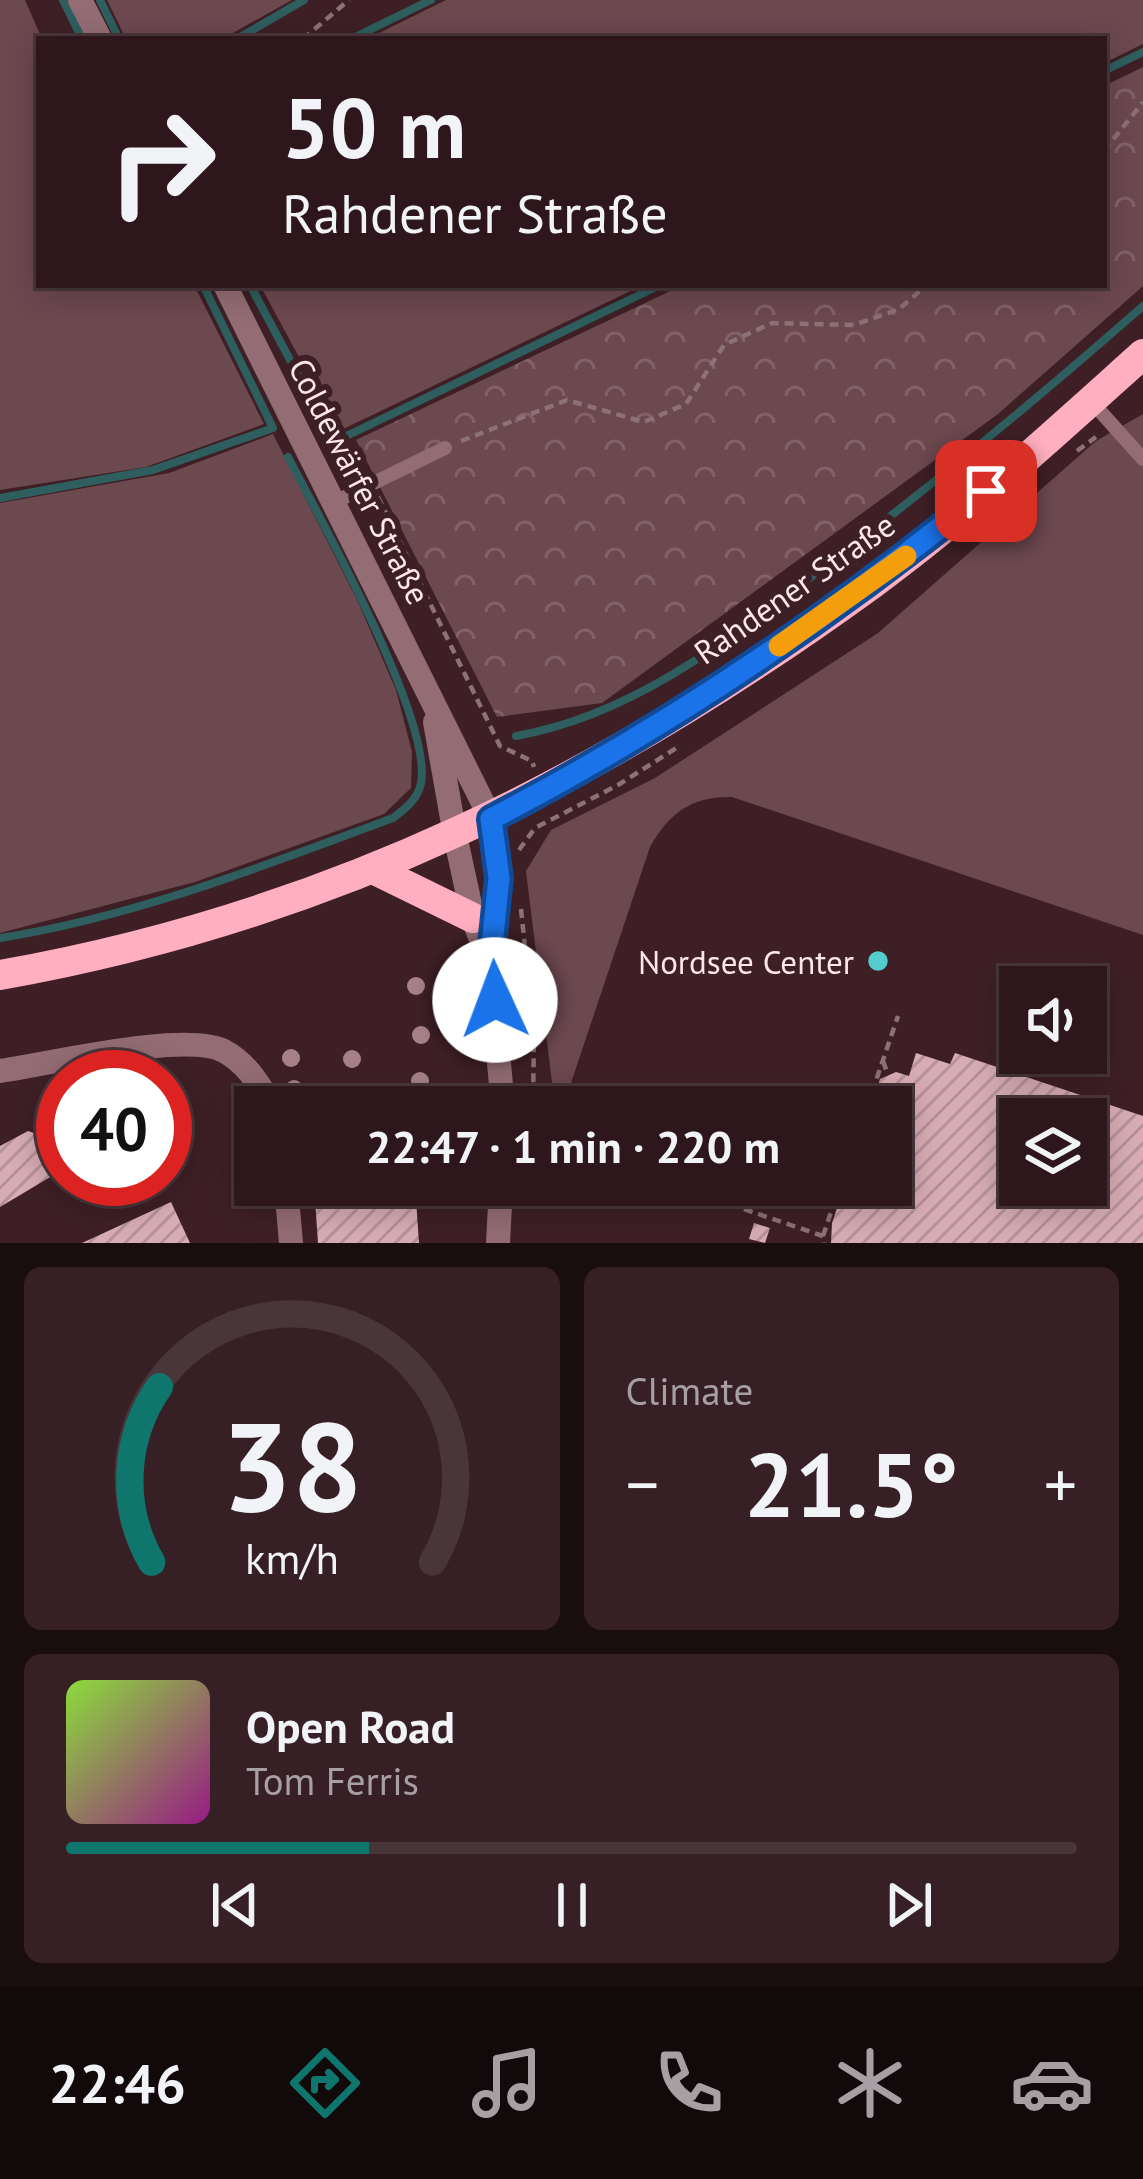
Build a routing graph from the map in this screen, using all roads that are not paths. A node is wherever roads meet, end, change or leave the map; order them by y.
1 (80, 0) edge
2 (98, 36) edge
3 (227, 288) edge
4 (1143, 354) edge
5 (1091, 401) junction
6 (445, 448) road end
7 (1143, 459) edge
8 (335, 502) junction
9 (434, 707) junction
10 (491, 819) junction
11 (454, 835) junction
12 (375, 869) junction
13 (473, 918) junction
14 (490, 964) junction
15 (0, 974) edge
16 (0, 1071) edge
17 (260, 1086) edge
18 (501, 1086) edge
19 (288, 1206) edge
20 (500, 1206) edge
21 (291, 1243) edge
22 (498, 1243) edge

1 - 2 street
3 - 8 street, Coldewärfer Straße
4 - 5 main road, Rahdener Straße
5 - 7 lane
5 - 10 main road, Rahdener Straße
6 - 8 lane
8 - 9 street, Coldewärfer Straße
9 - 10 street, Coldewärfer Straße
9 - 11 street, Coldewärfer Straße
10 - 11 main road, Rahdener Straße
10 - 14 street, Coldewärfer Straße
11 - 12 main road, Rahdener Straße
11 - 13 street, Coldewärfer Straße
12 - 13 main road
12 - 15 main road, Rahdener Straße
13 - 14 street, Coldewärfer Straße
14 - 18 street
16 - 17 street
19 - 21 street
20 - 22 street

